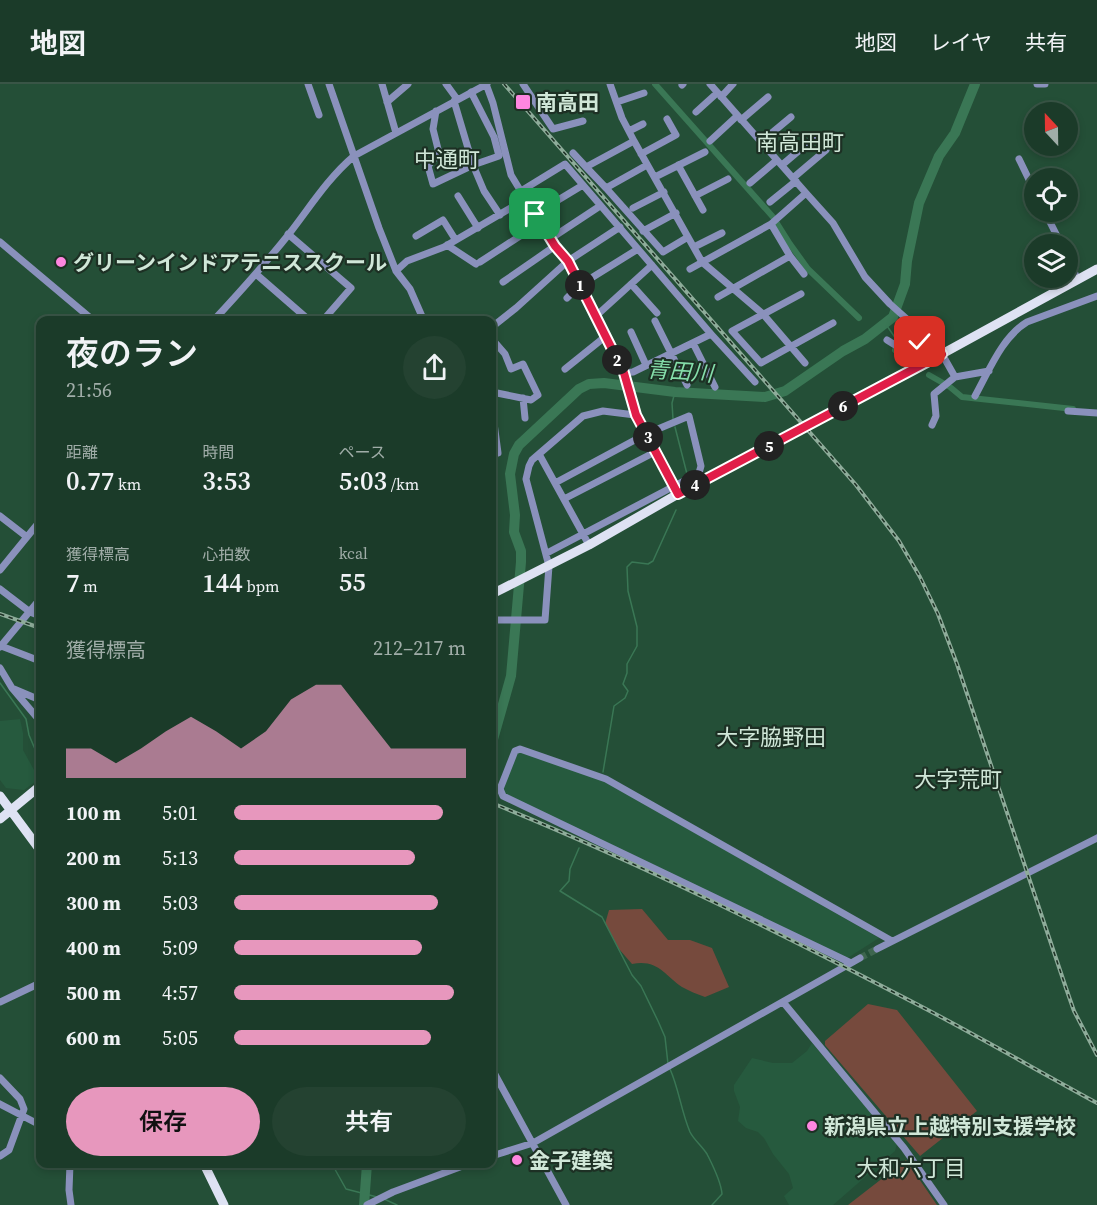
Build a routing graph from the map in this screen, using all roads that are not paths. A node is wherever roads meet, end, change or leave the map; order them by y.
1 (308, 84) edge
2 (329, 84) edge
3 (382, 84) edge
4 (408, 84) edge
5 (446, 84) edge
6 (486, 84) edge
7 (523, 84) edge
8 (610, 84) edge
9 (710, 84) edge
10 (733, 84) edge
11 (1037, 84) edge
12 (1045, 84) edge
13 (471, 92) junction
14 (644, 93) dead end
15 (719, 95) junction
16 (768, 97) dead end
17 (456, 100) junction
18 (387, 102) junction
19 (616, 102) junction
20 (436, 111) junction
21 (696, 112) dead end
22 (319, 115) dead end
23 (791, 117) dead end
24 (739, 118) junction
25 (668, 119) dead end
26 (583, 121) dead end
27 (643, 124) dead end
28 (629, 131) junction
29 (396, 133) junction
30 (814, 137) dead end
31 (634, 141) junction
32 (710, 141) dead end
33 (761, 142) junction
34 (826, 150) dead end
35 (705, 152) dead end
36 (573, 153) dead end
37 (641, 154) junction
38 (354, 156) junction
39 (1019, 159) dead end
40 (779, 162) junction
41 (473, 165) junction
42 (647, 165) junction
43 (678, 165) junction
44 (586, 167) junction
45 (1024, 169) edge
46 (655, 177) junction
47 (728, 179) dead end
48 (795, 179) junction
49 (750, 183) dead end
50 (583, 185) junction
51 (606, 188) junction
52 (521, 191) junction
53 (664, 192) junction
54 (806, 193) junction
55 (458, 196) dead end
56 (695, 196) junction
57 (526, 199) junction
58 (770, 202) dead end
59 (600, 206) junction
60 (633, 208) dead end
61 (703, 210) dead end
62 (676, 213) junction
63 (535, 214) junction
64 (500, 215) junction
65 (540, 223) junction
66 (771, 224) junction
67 (620, 227) junction
68 (478, 228) junction
69 (643, 231) junction
70 (722, 233) dead end
71 (288, 234) junction
72 (416, 236) dead end
73 (688, 237) junction
74 (454, 239) junction
75 (550, 239) junction
76 (0, 242) edge
77 (447, 245) junction
78 (555, 246) junction
79 (694, 247) junction
80 (638, 249) junction
81 (790, 256) junction
82 (568, 261) junction
83 (702, 262) junction
84 (652, 265) junction
85 (690, 269) dead end
86 (1097, 269) edge
87 (396, 271) junction
88 (256, 274) junction
89 (804, 274) dead end
90 (1078, 279) edge
91 (503, 282) dead end
92 (632, 284) junction
93 (580, 285) junction
94 (1062, 288) edge
95 (733, 289) junction
96 (801, 294) dead end
97 (1097, 296) edge
98 (718, 297) dead end
99 (567, 298) dead end
100 (1021, 311) junction
101 (763, 314) junction
102 (88, 316) edge
103 (218, 316) edge
104 (304, 316) edge
105 (327, 316) edge
106 (422, 316) edge
107 (596, 316) junction
108 (1027, 322) junction
109 (833, 323) dead end
110 (496, 324) edge
111 (631, 332) dead end
112 (711, 334) junction
113 (606, 336) junction
114 (926, 336) junction
115 (887, 340) dead end
116 (693, 343) junction
117 (496, 344) edge
118 (791, 346) junction
119 (670, 354) junction
120 (942, 354) junction
121 (805, 363) dead end
122 (646, 365) junction
123 (565, 369) dead end
124 (989, 371) junction
125 (624, 376) junction
126 (955, 377) junction
127 (755, 382) dead end
128 (687, 385) dead end
129 (715, 387) dead end
130 (496, 393) edge
131 (975, 396) dead end
132 (523, 398) junction
133 (1068, 411) dead end
134 (1097, 413) edge
135 (636, 415) junction
136 (525, 418) dead end
137 (932, 425) dead end
138 (646, 434) junction
139 (655, 452) junction
140 (539, 454) junction
141 (555, 483) junction
142 (676, 490) junction
143 (564, 499) junction
144 (0, 516) edge
145 (36, 528) edge
146 (582, 534) junction
147 (27, 537) junction
148 (589, 545) junction
149 (547, 553) junction
150 (549, 566) junction
151 (0, 570) edge
152 (0, 589) edge
153 (496, 592) edge
154 (36, 605) edge
155 (30, 612) junction
156 (36, 614) edge
157 (496, 620) edge
158 (1, 647) edge
159 (36, 660) edge
160 (0, 668) edge
161 (2, 677) edge
162 (12, 688) junction
163 (36, 698) edge
164 (36, 716) edge
165 (36, 789) edge
166 (0, 796) edge
167 (12, 809) junction
168 (0, 819) edge
169 (1097, 838) edge
170 (36, 844) edge
171 (892, 941) junction
172 (878, 949) tunnel mouth
173 (861, 958) tunnel mouth
174 (851, 963) junction
175 (36, 985) edge
176 (0, 1002) edge
177 (783, 1002) junction
178 (496, 1076) edge
179 (0, 1078) edge
180 (0, 1104) edge
181 (21, 1116) junction
182 (36, 1123) edge
183 (533, 1143) junction
184 (496, 1155) edge
185 (0, 1156) edge
186 (70, 1168) edge
187 (199, 1168) edge
188 (206, 1168) edge
189 (457, 1168) edge
190 (71, 1205) edge
191 (217, 1205) edge
192 (224, 1205) edge
193 (367, 1205) edge
194 (567, 1205) edge
195 (944, 1205) edge

1 - 22 street
2 - 38 street
3 - 18 street
4 - 18 street
5 - 17 street
6 - 13 street
6 - 52 street
7 - 26 street
8 - 19 street
9 - 15 street
10 - 15 street
11 - 12 street
13 - 17 street
13 - 41 street
14 - 19 street
15 - 21 street
15 - 24 street
16 - 24 street
17 - 20 street
17 - 41 street
18 - 29 street
19 - 28 street
20 - 29 street
20 - 41 street
23 - 33 street
24 - 32 street
24 - 33 street
25 - 37 street
27 - 28 street
28 - 31 street
29 - 38 street
30 - 40 street
31 - 37 street
31 - 44 street
33 - 40 street
34 - 48 street
35 - 43 street
36 - 44 street
37 - 42 street
38 - 71 street
38 - 87 street
39 - 45 street
40 - 48 street
40 - 49 street
41 - 64 street
42 - 46 street
42 - 51 street
43 - 46 street
43 - 56 street
44 - 51 street
46 - 53 street
47 - 56 street
48 - 54 street
48 - 58 street
50 - 52 street
50 - 59 street
50 - 63 street
51 - 69 street
52 - 57 street
53 - 60 street
53 - 62 street
54 - 66 street
54 - 114 street
55 - 68 street
56 - 61 street
57 - 63 street
57 - 64 street
59 - 67 street
59 - 75 street
62 - 69 street
62 - 73 street
63 - 65 street
64 - 68 street
65 - 75 street
65 - 77 street
66 - 81 street
66 - 83 street
67 - 80 street
67 - 82 street
68 - 74 street
69 - 73 street
70 - 79 street
71 - 88 street
71 - 105 street
72 - 74 street
73 - 79 street
74 - 77 street
75 - 78 street
76 - 102 street
77 - 87 street
78 - 82 street
78 - 91 street
79 - 83 street
80 - 84 street
80 - 93 street
81 - 89 street
81 - 95 street
82 - 93 street
82 - 110 street
83 - 85 street
83 - 95 street
84 - 92 street
84 - 112 street
86 - 90 main road
87 - 106 street
88 - 103 street
88 - 104 street
92 - 107 street
92 - 119 street
93 - 99 street
93 - 107 street
94 - 100 main road
95 - 98 street
95 - 101 street
96 - 101 street
97 - 108 street
100 - 108 street
100 - 120 main road
101 - 118 street
101 - 118 street
107 - 113 street
108 - 124 street
109 - 118 street
111 - 122 street
112 - 116 street
112 - 127 street
113 - 123 street
113 - 125 street
114 - 115 street
114 - 120 street
116 - 119 street
116 - 129 street
117 - 132 street
118 - 121 street
119 - 122 street
119 - 128 street
120 - 126 street
120 - 142 main road
122 - 125 street
124 - 126 street
124 - 131 street
125 - 135 street
126 - 137 street
130 - 132 street
132 - 136 street
133 - 134 street
135 - 138 street
135 - 140 street
138 - 139 street
138 - 141 street
138 - 142 street
139 - 142 street
139 - 143 street
140 - 141 street
140 - 149 street
141 - 143 street
142 - 146 street
142 - 148 main road
143 - 146 street
144 - 147 street
145 - 147 street
146 - 148 street
146 - 149 street
147 - 151 street
148 - 150 main road
149 - 150 street
150 - 153 main road
150 - 157 street
152 - 155 street
154 - 155 street
155 - 156 street
155 - 158 street
158 - 159 street
160 - 161 street
161 - 162 street
162 - 163 street
162 - 164 street
165 - 167 main road
166 - 167 main road
167 - 168 main road
167 - 170 main road
169 - 171 street
171 - 172 street
171 - 174 street
173 - 174 street
174 - 177 street
175 - 176 street
177 - 183 street
177 - 195 street
178 - 183 street
179 - 181 street
180 - 181 street
181 - 182 street
181 - 185 street
183 - 184 street
183 - 194 street
186 - 190 street
187 - 191 main road
188 - 192 main road
189 - 193 street

